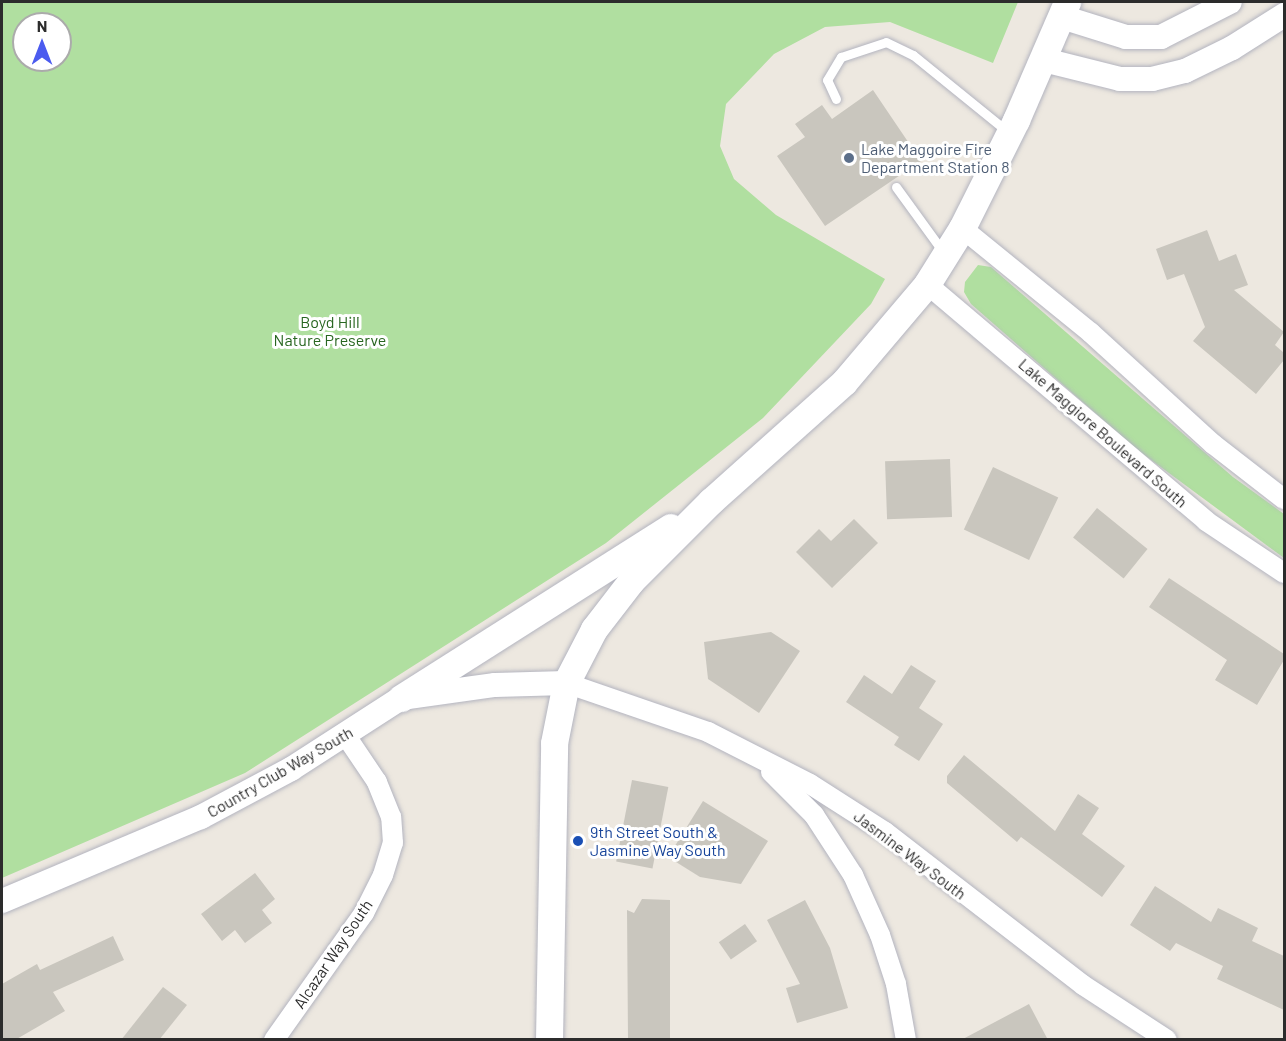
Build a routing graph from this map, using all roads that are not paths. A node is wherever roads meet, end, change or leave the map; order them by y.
1 (1230, 2) edge
2 (1065, 9) edge
3 (1284, 15) edge
4 (1044, 60) junction
5 (836, 99) dead end
6 (1009, 133) junction
7 (896, 187) dead end
8 (962, 228) junction
9 (945, 255) junction
10 (927, 284) junction
11 (1284, 499) edge
12 (711, 501) junction
13 (1284, 573) edge
14 (566, 683) junction
15 (401, 698) junction
16 (346, 736) junction
17 (761, 762) junction
18 (2, 901) edge
19 (274, 1040) edge
20 (549, 1040) edge
21 (906, 1040) edge
22 (1167, 1040) edge

1 - 2 street
2 - 4 main road
3 - 4 street
4 - 6 main road
5 - 6 lane
6 - 8 main road
7 - 9 lane
8 - 9 main road
8 - 11 street
9 - 10 main road
10 - 12 main road
10 - 13 street, Lake Maggiore Boulevard South
12 - 14 main road
12 - 15 main road
14 - 15 street, Country Club Way South
14 - 17 street, Jasmine Way South
14 - 20 main road
15 - 16 street, Country Club Way South
16 - 18 street, Country Club Way South
16 - 19 street, Alcazar Way South
17 - 21 street
17 - 22 street, Jasmine Way South

